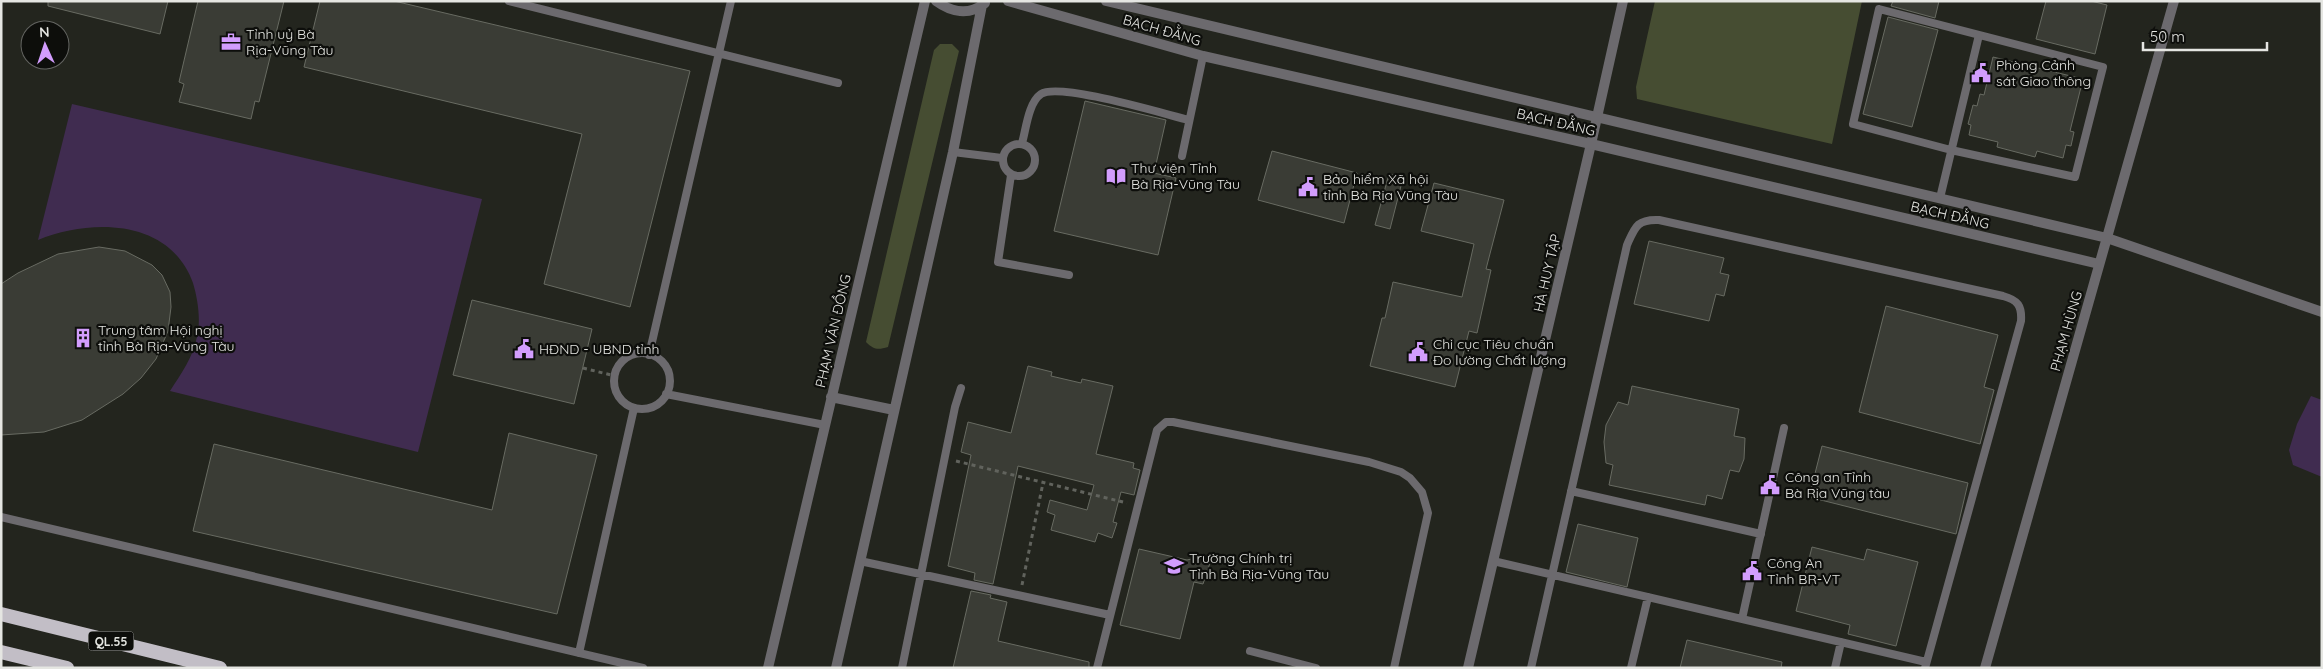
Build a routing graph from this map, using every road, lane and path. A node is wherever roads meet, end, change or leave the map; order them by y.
1 (509, 1) edge
2 (731, 1) edge
3 (925, 1) edge
4 (936, 1) edge
5 (1008, 1) edge
6 (1106, 1) edge
7 (1623, 1) edge
8 (2174, 1) edge
9 (984, 3) edge
10 (1979, 35) junction
11 (719, 53) junction
12 (1203, 56) junction
13 (838, 83) dead end
14 (1597, 117) junction
15 (1190, 120) junction
16 (1022, 144) junction
17 (1592, 144) junction
18 (1951, 150) junction
19 (953, 152) junction
20 (1182, 156) dead end
21 (1002, 158) junction
22 (1011, 175) junction
23 (1940, 198) junction
24 (2107, 238) junction
25 (2099, 264) junction
26 (1069, 275) dead end
27 (2322, 312) edge
28 (649, 354) junction
29 (583, 368) dead end
30 (615, 376) junction
31 (961, 388) dead end
32 (666, 394) junction
33 (831, 397) junction
34 (634, 408) junction
35 (894, 410) junction
36 (825, 424) junction
37 (1784, 428) dead end
38 (945, 459) junction
39 (1043, 483) junction
40 (1571, 492) junction
41 (1137, 505) junction
42 (1, 517) edge
43 (1761, 534) junction
44 (860, 561) junction
45 (1493, 561) junction
46 (921, 574) junction
47 (1552, 575) junction
48 (1020, 596) junction
49 (1648, 597) junction
50 (1, 614) edge
51 (1110, 615) junction
52 (1742, 619) junction
53 (1842, 642) junction
54 (1250, 651) dead end
55 (1, 652) edge
56 (579, 653) junction
57 (1926, 665) edge
58 (66, 668) edge
59 (220, 668) edge
60 (643, 668) edge
61 (768, 668) edge
62 (836, 668) edge
63 (902, 668) edge
64 (1098, 668) edge
65 (1316, 668) edge
66 (1394, 668) edge
67 (1468, 668) edge
68 (1531, 668) edge
69 (1631, 668) edge
70 (1835, 668) edge
71 (1985, 668) edge

1 - 11 lane
2 - 11 lane
3 - 33 street, PHẠM VĂN ĐỒNG
4 - 9 street
5 - 12 street, BẠCH ĐẰNG
6 - 14 street, BẠCH ĐẰNG
7 - 14 street, HÀ HUY TẬP
8 - 24 street, PHẠM HÙNG
9 - 19 street
10 - 18 lane
10 - 18 lane
10 - 18 lane
11 - 13 lane
11 - 28 lane
12 - 15 lane
12 - 17 street, BẠCH ĐẰNG
14 - 17 street, HÀ HUY TẬP
14 - 23 street, BẠCH ĐẰNG
15 - 16 lane
15 - 20 lane
16 - 21 lane
16 - 22 lane
17 - 25 street, BẠCH ĐẰNG
17 - 45 street, HÀ HUY TẬP
18 - 23 lane
19 - 21 lane
19 - 35 street
21 - 22 lane
22 - 26 lane
23 - 24 street, BẠCH ĐẰNG
24 - 25 street, PHẠM HÙNG
24 - 27 street, BẠCH ĐẰNG
25 - 71 street, PHẠM HÙNG
28 - 30 lane
28 - 32 lane
29 - 30 path
30 - 34 lane
31 - 38 lane
32 - 34 lane
32 - 36 lane
33 - 35 street
33 - 36 street, PHẠM VĂN ĐỒNG
34 - 56 lane
35 - 44 street
36 - 61 street, PHẠM VĂN ĐỒNG
37 - 43 lane
38 - 39 path
38 - 46 lane
39 - 41 path
39 - 48 path
40 - 43 lane
40 - 47 lane
40 - 57 lane
41 - 51 lane
41 - 66 lane
42 - 56 lane
43 - 52 lane
44 - 46 lane
44 - 62 street
45 - 47 lane
45 - 67 street, HÀ HUY TẬP
46 - 48 lane
46 - 63 lane
47 - 49 lane
47 - 68 lane
48 - 51 lane
49 - 52 lane
49 - 69 lane
50 - 59 highway, QL.55
51 - 64 lane
52 - 53 lane
53 - 57 lane
53 - 70 lane
54 - 65 lane
55 - 58 highway
56 - 60 lane

